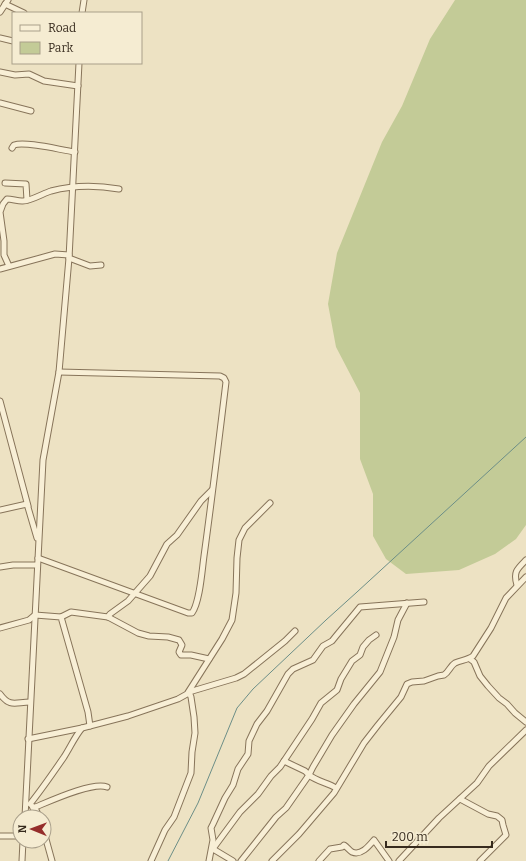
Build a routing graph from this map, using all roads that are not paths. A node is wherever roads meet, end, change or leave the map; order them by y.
1 (84, 0) edge
2 (7, 2) edge
3 (0, 12) edge
4 (22, 12) edge
5 (82, 12) edge
6 (0, 38) edge
7 (12, 41) edge
8 (79, 64) edge
9 (0, 72) edge
10 (78, 86) junction
11 (0, 103) edge
12 (31, 111) dead end
13 (12, 148) dead end
14 (75, 152) junction
15 (5, 183) dead end
16 (73, 186) junction
17 (119, 189) dead end
18 (27, 200) junction
19 (69, 256) junction
20 (101, 265) dead end
21 (9, 266) junction
22 (0, 269) edge
23 (59, 372) junction
24 (0, 401) edge
25 (212, 490) junction
26 (270, 503) dead end
27 (28, 506) junction
28 (0, 510) edge
29 (38, 542) junction
30 (38, 558) junction
31 (526, 560) edge
32 (37, 565) junction
33 (0, 567) edge
34 (526, 577) edge
35 (517, 585) junction
36 (136, 594) junction
37 (424, 602) dead end
38 (407, 603) junction
39 (34, 616) junction
40 (61, 616) junction
41 (108, 617) junction
42 (0, 628) edge
43 (295, 630) dead end
44 (376, 634) dead end
45 (470, 658) junction
46 (209, 659) junction
47 (189, 692) junction
48 (0, 694) edge
49 (30, 702) junction
50 (526, 722) edge
51 (90, 726) junction
52 (82, 728) junction
53 (526, 730) edge
54 (28, 739) junction
55 (284, 761) junction
56 (309, 775) junction
57 (107, 787) dead end
58 (336, 788) junction
59 (460, 799) junction
60 (30, 805) junction
61 (28, 809) edge
62 (33, 809) edge
63 (0, 836) edge
64 (12, 836) edge
65 (23, 849) edge
66 (49, 849) edge
67 (212, 850) junction
68 (22, 861) edge
69 (52, 861) edge
70 (151, 861) edge
71 (209, 861) edge
72 (233, 861) edge
73 (241, 861) edge
74 (272, 861) edge
75 (319, 861) edge
76 (389, 861) edge
77 (399, 861) edge
78 (480, 861) edge

1 - 5 street
2 - 3 street
2 - 4 street
6 - 7 street
8 - 10 street
9 - 10 street
10 - 14 street
11 - 12 street
13 - 14 street
14 - 16 street
15 - 18 street
16 - 17 street
16 - 18 street
16 - 19 street
18 - 21 street
19 - 20 street
19 - 21 street
19 - 23 street
21 - 22 street
23 - 25 street
23 - 29 street
24 - 27 street
25 - 36 street
25 - 36 street
26 - 46 street
27 - 28 street
27 - 29 street
29 - 30 street
30 - 32 street
30 - 36 street
31 - 35 street
32 - 33 street
32 - 39 street
34 - 35 street
35 - 45 street
36 - 41 street
37 - 38 street
38 - 56 street
38 - 67 street
39 - 40 street
39 - 42 street
39 - 49 street
40 - 41 street
40 - 51 street
41 - 46 street
43 - 47 street
44 - 55 street
45 - 50 street
45 - 58 street
46 - 47 street
47 - 51 street
47 - 70 street
48 - 49 street
49 - 54 street
51 - 52 street
52 - 54 street
52 - 60 street
53 - 59 street
54 - 60 street
55 - 56 street
55 - 67 street
56 - 58 street
56 - 73 street
57 - 60 street
58 - 74 street
59 - 77 street
59 - 78 street
60 - 61 street
60 - 62 street
63 - 64 street
65 - 68 street
66 - 69 street
67 - 71 street
67 - 72 street
75 - 76 street

